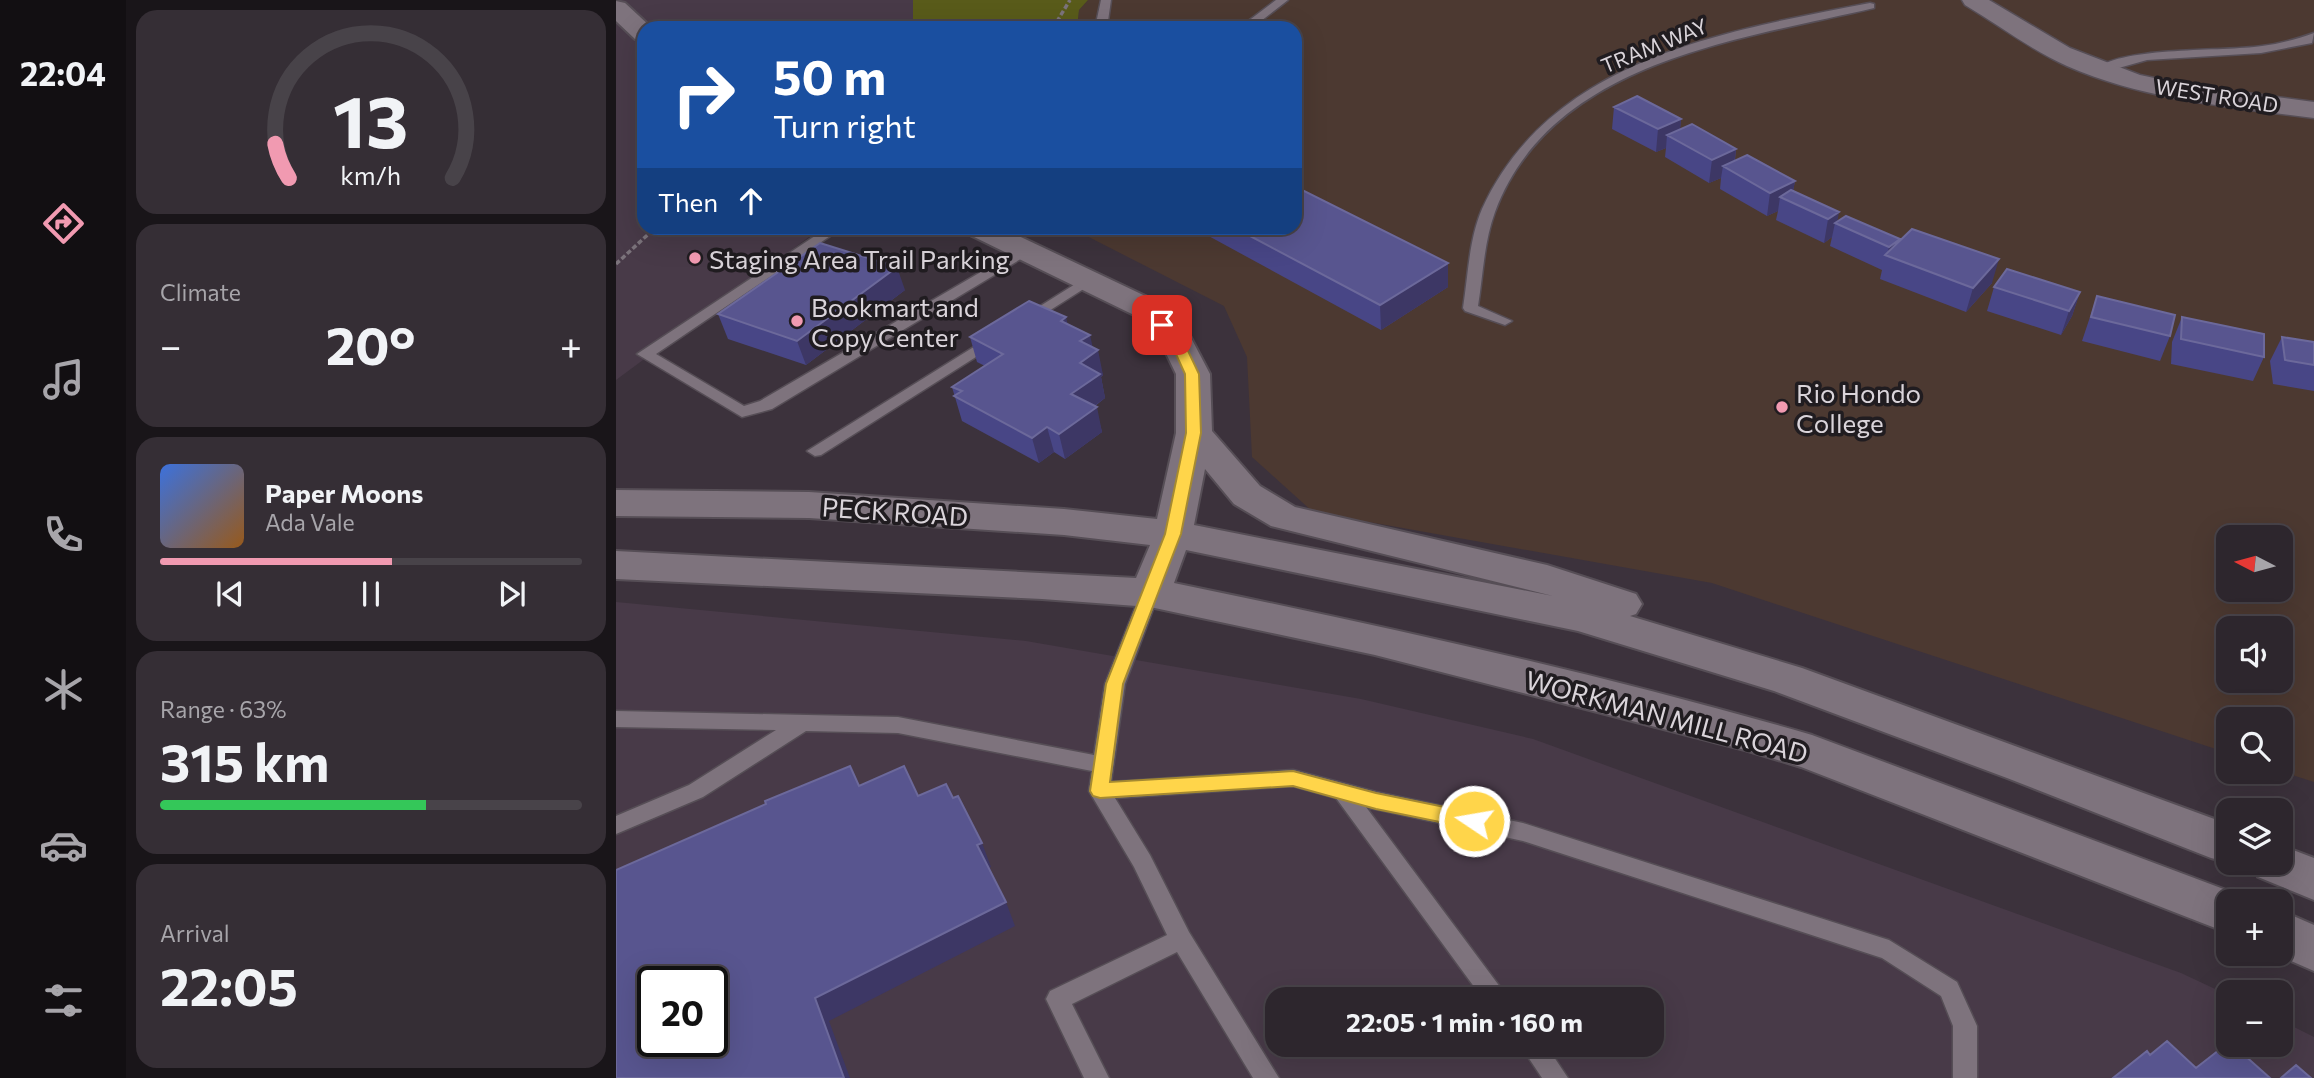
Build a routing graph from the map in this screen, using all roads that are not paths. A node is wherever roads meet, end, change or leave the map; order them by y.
1 (1106, 0) edge
2 (1283, 0) edge
3 (1973, 0) edge
4 (1870, 6) dead end
5 (616, 8) edge
6 (1102, 21) edge
7 (1254, 21) edge
8 (637, 28) edge
9 (2314, 36) edge
10 (2101, 69) junction
11 (2314, 110) edge
12 (824, 235) edge
13 (994, 235) edge
14 (1027, 251) junction
15 (1088, 280) junction
16 (1505, 321) dead end
17 (1194, 433) junction
18 (815, 452) dead end
19 (616, 503) edge
20 (1173, 534) junction
21 (616, 565) edge
22 (1150, 593) junction
23 (1662, 643) junction
24 (616, 719) edge
25 (801, 724) junction
26 (1103, 765) junction
27 (1100, 791) junction
28 (1342, 791) junction
29 (616, 825) edge
30 (2216, 839) edge
31 (2293, 870) edge
32 (2314, 879) edge
33 (2216, 907) edge
34 (2293, 938) edge
35 (1181, 939) junction
36 (2314, 948) edge
37 (1488, 987) edge
38 (1541, 1057) edge
39 (1097, 1078) edge
40 (1267, 1078) edge
41 (1556, 1078) edge
42 (1965, 1078) edge

1 - 6 lane
2 - 7 lane
3 - 10 street, WEST ROAD
4 - 16 lane, TRAM WAY
5 - 8 main road
9 - 10 lane
10 - 11 street, WEST ROAD
12 - 14 lane
13 - 14 main road
14 - 15 main road
15 - 17 main road
15 - 18 lane
17 - 20 main road
17 - 23 main road
19 - 20 main road, PECK ROAD
20 - 22 main road
20 - 23 main road
21 - 22 main road
22 - 26 lane
22 - 33 main road, WORKMAN MILL ROAD
23 - 30 main road
24 - 25 lane
25 - 26 lane
25 - 29 lane
26 - 27 lane
27 - 28 lane
27 - 35 lane
28 - 37 lane
28 - 42 lane
31 - 32 main road
34 - 36 main road
35 - 39 lane
35 - 40 lane
38 - 41 lane

